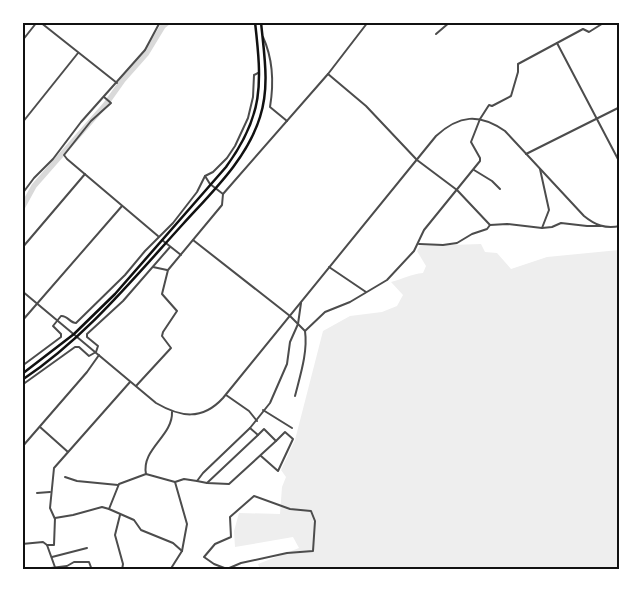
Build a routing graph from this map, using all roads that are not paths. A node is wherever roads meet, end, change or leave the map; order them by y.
1 (38, 22) edge
2 (160, 22) edge
3 (255, 22) edge
4 (261, 22) edge
5 (368, 22) edge
6 (450, 22) edge
7 (605, 22) edge
8 (436, 34) dead end
9 (262, 36) junction
10 (22, 41) edge
11 (557, 43) junction
12 (78, 53) junction
13 (260, 73) junction
14 (328, 74) junction
15 (117, 83) junction
16 (104, 98) junction
17 (620, 107) edge
18 (480, 119) junction
19 (597, 119) junction
20 (287, 121) junction
21 (22, 123) edge
22 (526, 154) junction
23 (417, 160) junction
24 (620, 163) edge
25 (540, 169) junction
26 (474, 170) junction
27 (85, 174) junction
28 (205, 176) junction
29 (210, 184) junction
30 (215, 187) junction
31 (500, 189) dead end
32 (456, 190) junction
33 (22, 194) edge
34 (223, 194) junction
35 (122, 206) junction
36 (490, 225) junction
37 (601, 226) junction
38 (620, 226) edge
39 (542, 228) junction
40 (159, 237) junction
41 (162, 240) junction
42 (194, 240) junction
43 (166, 243) junction
44 (419, 244) junction
45 (170, 247) junction
46 (22, 248) edge
47 (181, 256) junction
48 (153, 267) junction
49 (329, 267) junction
50 (168, 270) junction
51 (22, 291) edge
52 (366, 292) junction
53 (301, 302) junction
54 (38, 303) junction
55 (290, 316) junction
56 (58, 320) junction
57 (22, 321) edge
58 (298, 324) junction
59 (304, 332) junction
60 (74, 334) junction
61 (77, 337) junction
62 (96, 352) junction
63 (99, 355) junction
64 (22, 366) edge
65 (22, 374) edge
66 (22, 380) edge
67 (130, 382) junction
68 (22, 385) edge
69 (135, 386) junction
70 (226, 395) junction
71 (295, 396) dead end
72 (263, 410) junction
73 (172, 412) junction
74 (257, 421) junction
75 (40, 428) junction
76 (250, 428) junction
77 (292, 428) dead end
78 (258, 435) junction
79 (276, 441) junction
80 (22, 448) edge
81 (69, 452) junction
82 (261, 456) junction
83 (146, 474) junction
84 (65, 477) dead end
85 (198, 481) junction
86 (175, 482) junction
87 (207, 483) junction
88 (118, 485) junction
89 (50, 492) junction
90 (38, 494) dead end
91 (109, 508) junction
92 (120, 515) junction
93 (55, 519) junction
94 (22, 544) edge
95 (47, 545) junction
96 (87, 548) dead end
97 (182, 550) junction
98 (52, 557) junction
99 (56, 568) edge
100 (226, 569) edge
101 (35, 570) edge
102 (92, 570) edge
103 (122, 570) edge
104 (170, 570) edge

1 - 10 street
1 - 12 street
2 - 15 street
3 - 13 highway
4 - 9 highway
5 - 14 street
6 - 8 street
7 - 11 street
9 - 20 street
9 - 30 highway
11 - 18 street
11 - 19 street
12 - 15 street
12 - 21 street
13 - 28 street
13 - 29 highway
14 - 20 street
14 - 23 street
15 - 16 street
16 - 27 street
16 - 33 street
17 - 19 street
18 - 22 street
18 - 23 street
18 - 26 street
19 - 22 street
19 - 24 street
20 - 34 street
22 - 25 street
23 - 32 street
23 - 49 street
25 - 37 street
25 - 39 street
26 - 31 street
26 - 32 street
27 - 35 street
27 - 46 street
28 - 29 street
28 - 40 street
29 - 30 street
29 - 41 highway
30 - 34 street
30 - 43 highway
32 - 36 street
32 - 44 street
34 - 42 street
35 - 40 street
35 - 54 street
36 - 39 street
36 - 44 street
37 - 38 street
37 - 39 street
40 - 41 street
40 - 56 street
41 - 43 street
41 - 60 highway
42 - 47 street
42 - 55 street
43 - 45 street
43 - 61 highway
44 - 52 street
45 - 47 street
45 - 48 street
47 - 50 street
48 - 50 street
48 - 62 street
49 - 52 street
49 - 53 street
50 - 69 street
51 - 54 street
52 - 59 street
53 - 55 street
53 - 58 street
54 - 56 street
54 - 57 street
55 - 58 street
55 - 70 street
56 - 60 street
56 - 64 street
58 - 59 street
58 - 72 street
59 - 71 street
60 - 61 street
60 - 65 highway
61 - 62 street
61 - 66 highway
62 - 63 street
62 - 68 street
63 - 67 street
63 - 75 street
67 - 69 street
67 - 81 street
69 - 73 street
70 - 73 street
70 - 74 street
72 - 74 street
72 - 77 street
73 - 83 street
74 - 76 street
75 - 80 street
75 - 81 street
76 - 78 street
76 - 85 street
78 - 79 street
78 - 87 street
79 - 82 street
79 - 82 street
81 - 89 street
82 - 87 street
83 - 86 street
83 - 88 street
84 - 88 street
85 - 86 street
85 - 87 street
86 - 97 street
88 - 91 street
89 - 90 street
89 - 93 street
91 - 92 street
91 - 93 street
92 - 97 street
92 - 103 street
93 - 95 street
94 - 95 street
95 - 98 street
96 - 98 street
97 - 104 street
98 - 99 street
99 - 101 street
99 - 102 street
100 - 100 street

